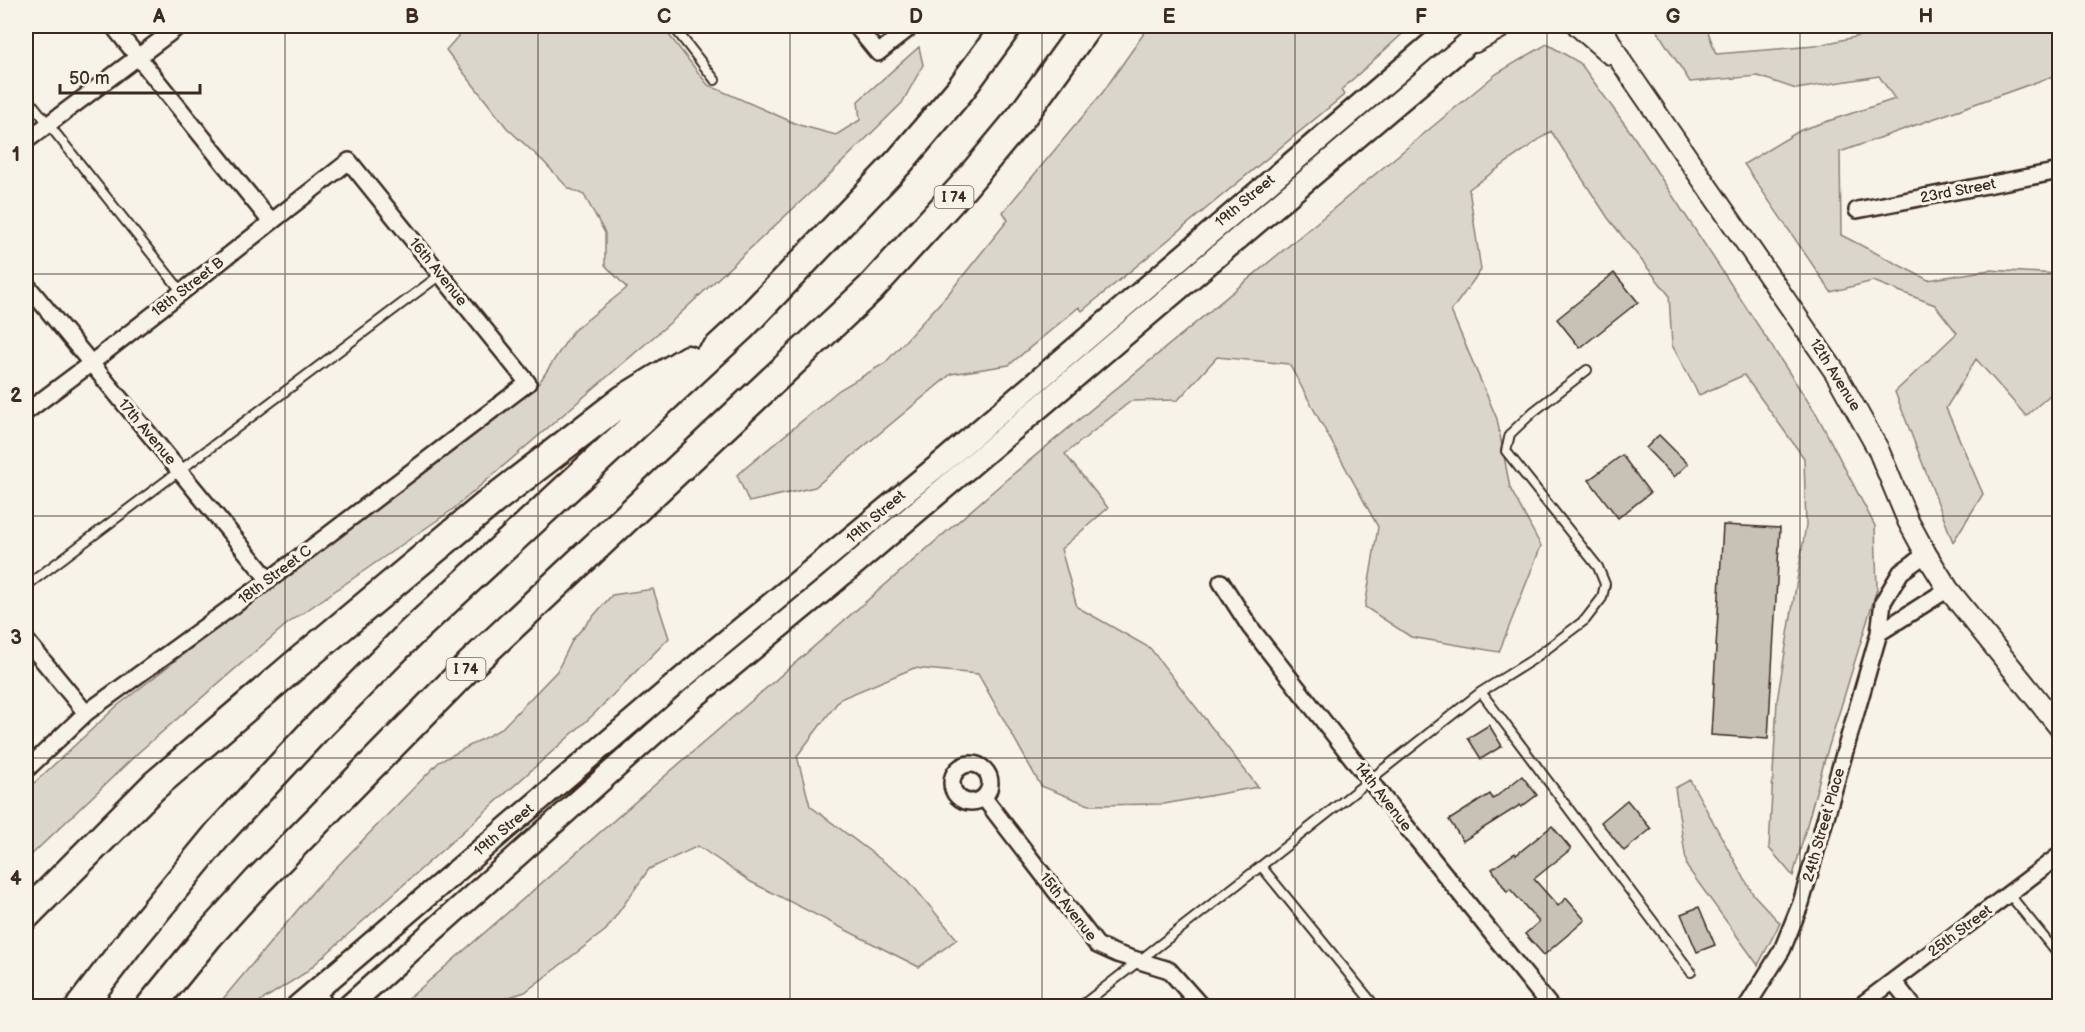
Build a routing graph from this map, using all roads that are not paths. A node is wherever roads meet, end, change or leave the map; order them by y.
1 (113, 26) edge
2 (179, 26) edge
3 (673, 26) edge
4 (856, 26) edge
5 (912, 26) edge
6 (1007, 26) edge
7 (1087, 26) edge
8 (1452, 26) edge
9 (1488, 26) edge
10 (1504, 26) edge
11 (1578, 26) edge
12 (1601, 26) edge
13 (1451, 56) junction
14 (138, 57) junction
15 (1622, 63) junction
16 (715, 80) dead end
17 (26, 96) edge
18 (48, 124) junction
19 (26, 141) edge
20 (349, 160) joint
21 (2060, 171) edge
22 (1857, 210) dead end
23 (271, 222) junction
24 (440, 274) junction
25 (26, 284) edge
26 (182, 292) junction
27 (741, 327) junction
28 (90, 364) junction
29 (1587, 370) dead end
30 (528, 383) joint
31 (26, 412) edge
32 (179, 471) junction
33 (1926, 554) junction
34 (269, 580) junction
35 (1221, 582) dead end
36 (26, 586) edge
37 (1948, 589) junction
38 (1879, 633) junction
39 (26, 640) edge
40 (1481, 692) junction
41 (86, 713) junction
42 (2060, 728) edge
43 (26, 770) edge
44 (1370, 781) junction
45 (984, 798) dead end
46 (2060, 855) edge
47 (1262, 866) junction
48 (2009, 894) junction
49 (26, 915) edge
50 (2060, 957) edge
51 (1141, 960) junction
52 (1691, 972) dead end
53 (1893, 981) junction
54 (321, 999) edge
55 (81, 1006) edge
56 (152, 1006) edge
57 (298, 1006) edge
58 (349, 1006) edge
59 (1081, 1006) edge
60 (1201, 1006) edge
61 (1375, 1006) edge
62 (1550, 1006) edge
63 (1747, 1006) edge
64 (1860, 1006) edge
65 (1913, 1006) edge

1 - 14 street
2 - 14 street
3 - 16 lane
4 - 5 street
6 - 27 highway
7 - 56 highway, I 74
8 - 54 main road, 19th Street
9 - 13 main road, 19th Street
10 - 13 street
11 - 15 street
12 - 15 street, 12th Avenue
13 - 58 main road, 19th Street
14 - 18 street
14 - 23 street
15 - 33 street, 12th Avenue
17 - 18 lane
18 - 19 street
18 - 26 lane
20 - 23 street, 18th Street B
20 - 24 street, 16th Avenue
21 - 22 street, 23rd Street
23 - 26 street, 18th Street B
24 - 30 street, 16th Avenue
24 - 32 lane
25 - 28 street, 17th Avenue
26 - 28 street, 18th Street B
27 - 49 highway
27 - 55 highway
28 - 31 street, 18th Street B
28 - 32 street, 17th Avenue
29 - 40 lane
30 - 34 street, 18th Street C
32 - 34 street, 17th Avenue
32 - 36 lane
33 - 37 street, 12th Avenue
33 - 38 street, 24th Street Place
34 - 41 street, 18th Street C
35 - 44 street, 14th Avenue
37 - 38 street
37 - 42 street, 12th Avenue
38 - 63 street, 24th Street Place
39 - 41 street
40 - 44 lane
40 - 52 lane
41 - 43 street, 18th Street C
44 - 47 lane
44 - 62 street, 14th Avenue
45 - 51 street, 15th Avenue
46 - 48 street, 25th Street
47 - 51 lane
47 - 61 lane
48 - 50 lane
48 - 53 street, 25th Street
51 - 59 lane
51 - 60 street, 15th Avenue
53 - 64 street, 25th Street
53 - 65 street
54 - 57 main road, 19th Street

